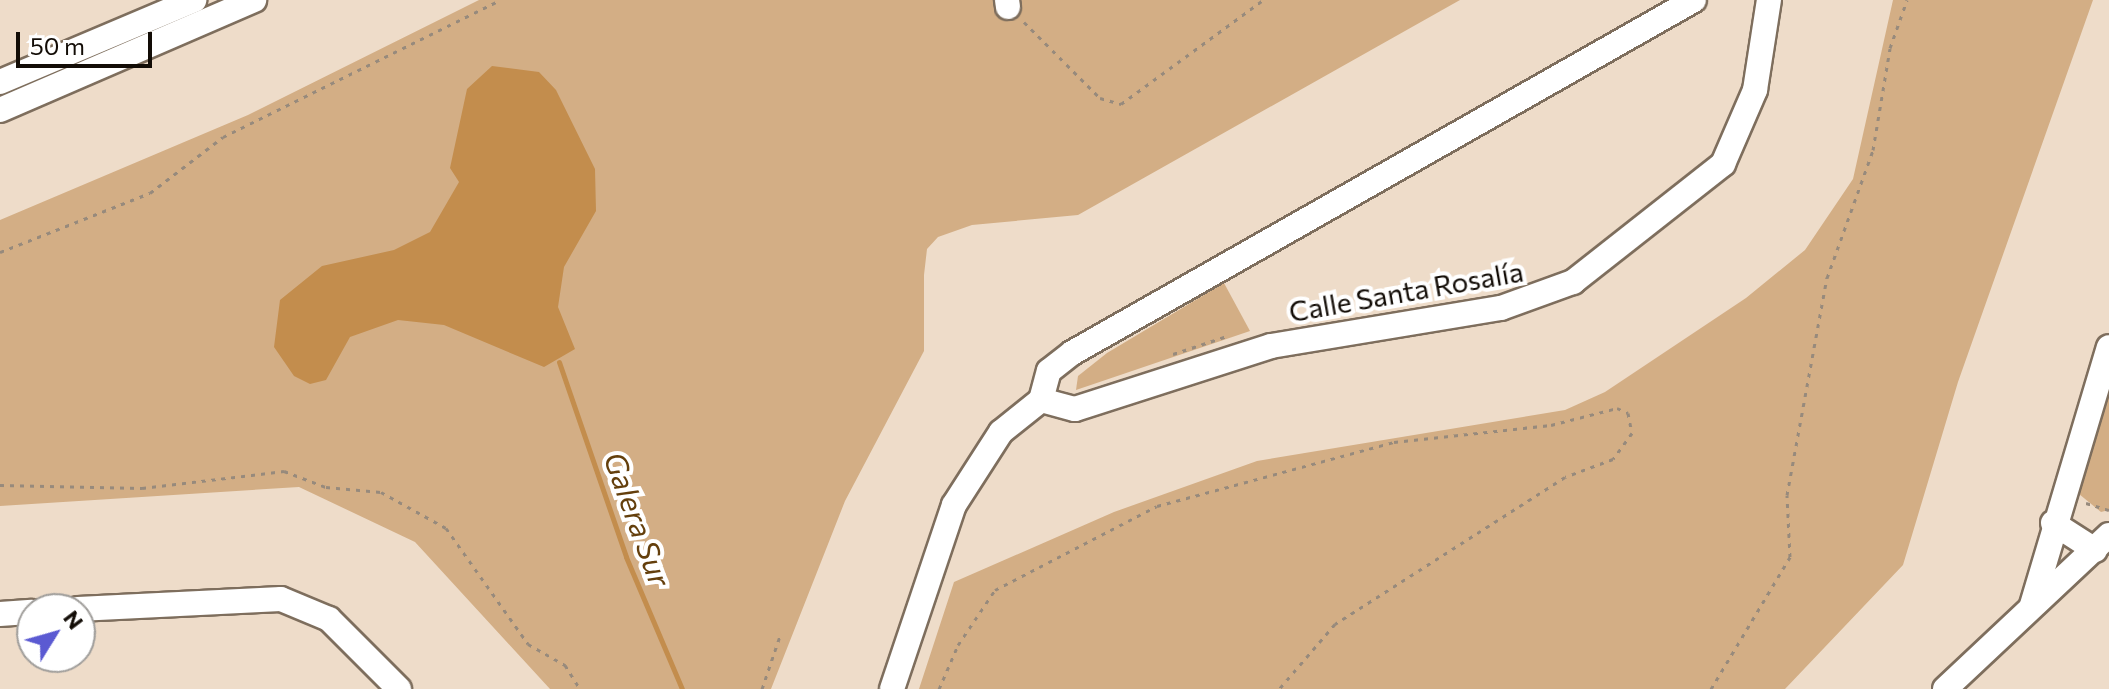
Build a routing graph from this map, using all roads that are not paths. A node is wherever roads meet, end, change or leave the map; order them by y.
1 (194, 0) edge
2 (254, 0) edge
3 (1694, 0) edge
4 (1769, 0) edge
5 (0, 82) edge
6 (0, 110) edge
7 (2109, 347) edge
8 (1041, 400) junction
9 (2053, 523) junction
10 (2102, 543) edge
11 (2032, 605) junction
12 (96, 608) edge
13 (399, 689) edge
14 (892, 689) edge
15 (1945, 689) edge

1 - 5 street
2 - 6 street
3 - 8 street
4 - 8 street, Calle Santa Rosalía
7 - 9 street
8 - 14 street
9 - 10 street
9 - 11 street
10 - 11 street
11 - 15 street
12 - 13 street

